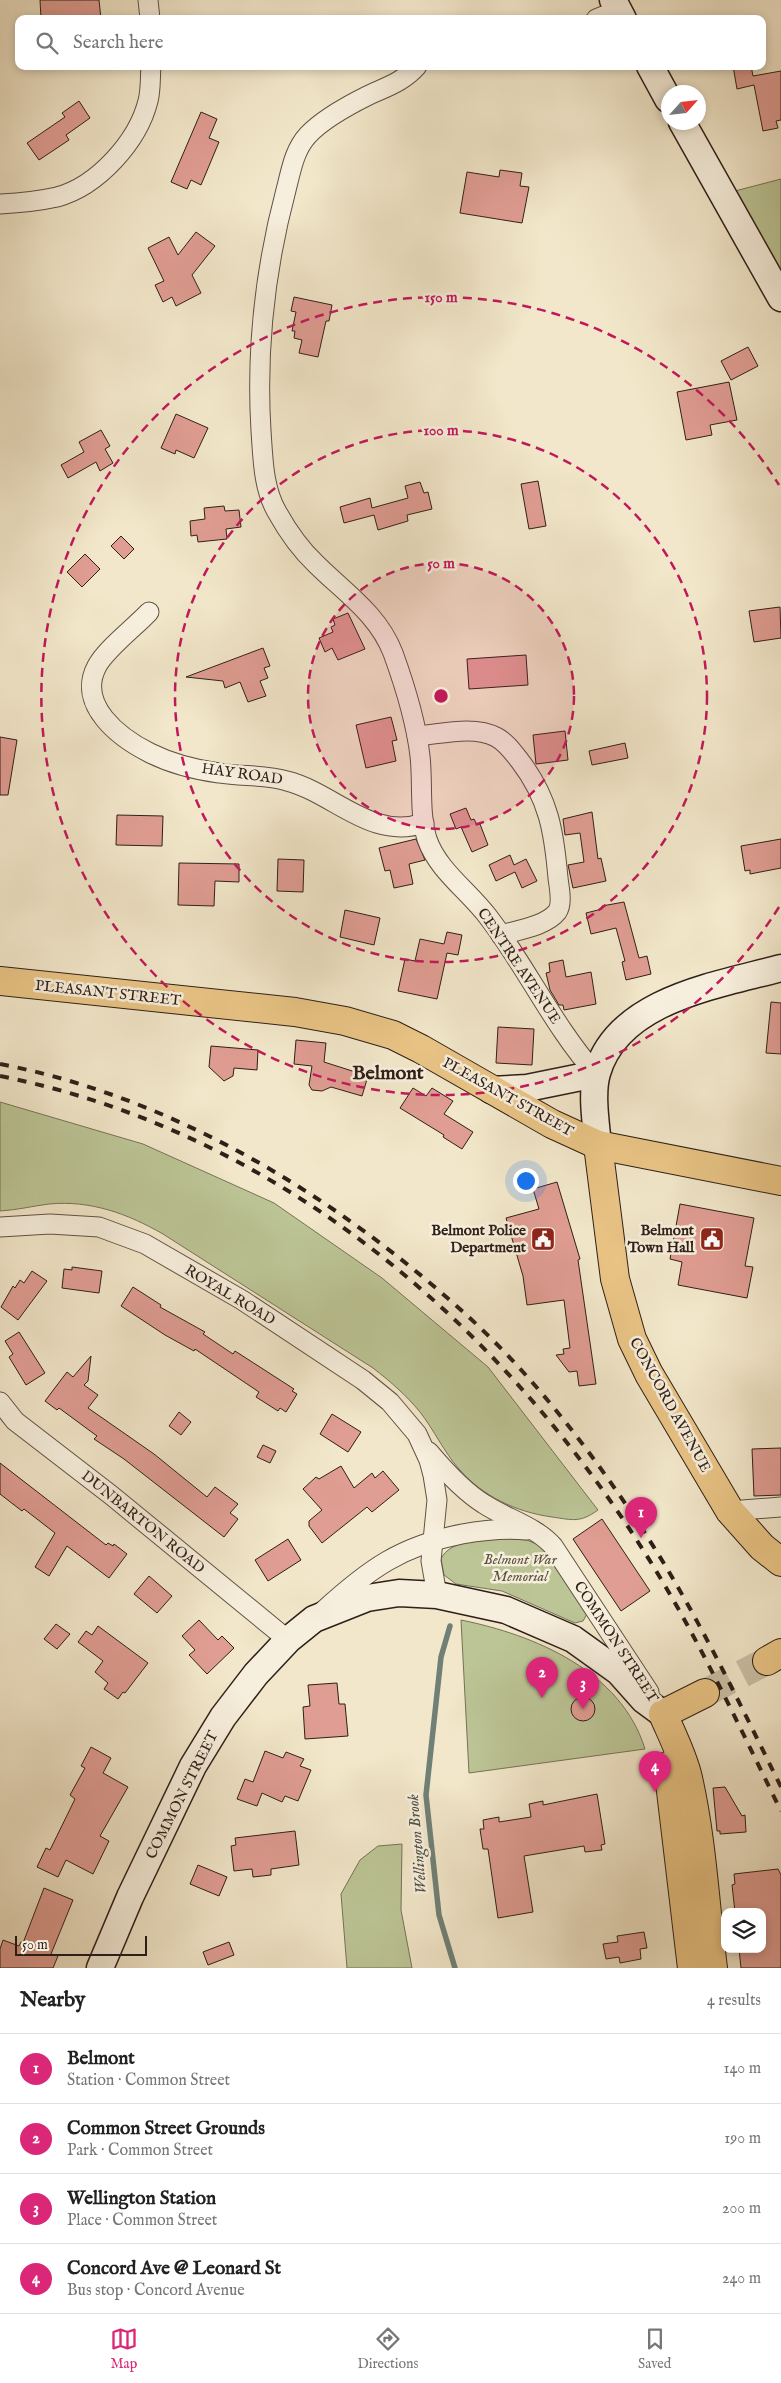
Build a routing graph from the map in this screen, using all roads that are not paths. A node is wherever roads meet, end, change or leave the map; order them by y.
1 (148, 0) edge
2 (150, 15) edge
3 (151, 70) edge
4 (413, 70) edge
5 (652, 70) edge
6 (661, 86) edge
7 (686, 130) edge
8 (0, 204) edge
9 (781, 298) edge
10 (149, 612) dead end
11 (417, 736) junction
12 (424, 822) junction
13 (501, 935) junction
14 (781, 968) edge
15 (0, 981) edge
16 (596, 1074) junction
17 (491, 1090) junction
18 (598, 1145) junction
19 (781, 1181) edge
20 (0, 1226) edge
21 (0, 1402) edge
22 (423, 1445) junction
23 (781, 1507) edge
24 (730, 1511) junction
25 (534, 1530) junction
26 (433, 1540) junction
27 (781, 1562) edge
28 (437, 1595) junction
29 (314, 1619) junction
30 (288, 1640) junction
31 (705, 1692) tunnel mouth
32 (663, 1714) junction
33 (100, 1968) edge
34 (692, 1968) edge
35 (713, 1968) edge

1 - 2 street
3 - 8 street
4 - 11 street, CENTRE AVENUE
5 - 6 main road
7 - 9 main road
10 - 12 street, HAY ROAD
11 - 12 street, CENTRE AVENUE
11 - 13 street
12 - 13 street, CENTRE AVENUE
13 - 16 street, CENTRE AVENUE
14 - 16 main road, CONCORD AVENUE
15 - 17 main road, PLEASANT STREET
16 - 17 main road
16 - 18 main road, CONCORD AVENUE
17 - 18 main road, PLEASANT STREET
18 - 19 main road, PLEASANT STREET
18 - 24 main road, CONCORD AVENUE
20 - 22 street, ROYAL ROAD
21 - 30 street, DUNBARTON ROAD
22 - 25 street, ROYAL ROAD
22 - 26 street, ROYAL ROAD
23 - 24 street
24 - 27 main road, CONCORD AVENUE
25 - 26 street, COMMON STREET
25 - 32 street, COMMON STREET
26 - 28 street, ROYAL ROAD
26 - 29 street, COMMON STREET
28 - 29 main road, COMMON STREET
28 - 32 main road, COMMON STREET
29 - 30 main road, COMMON STREET
30 - 33 main road, COMMON STREET
31 - 32 main road
32 - 34 main road
32 - 35 main road

